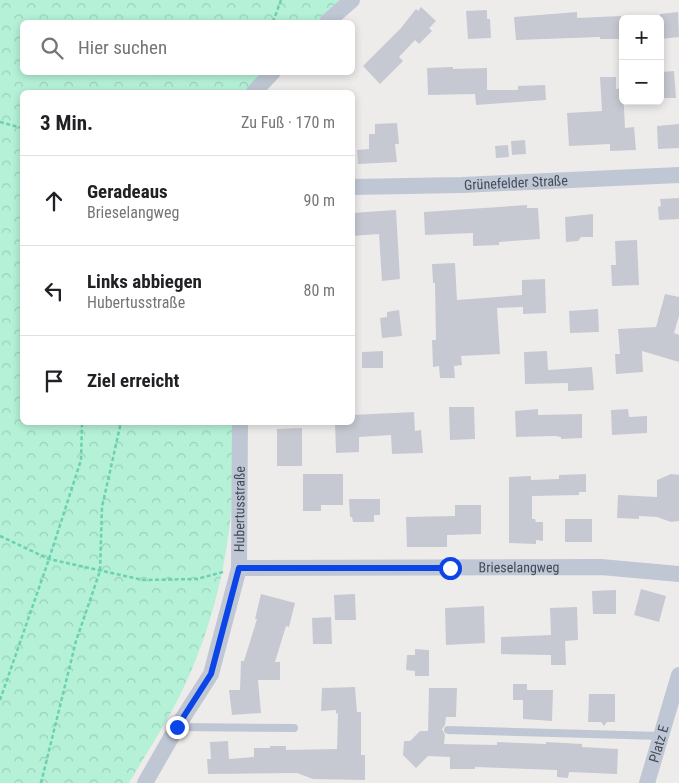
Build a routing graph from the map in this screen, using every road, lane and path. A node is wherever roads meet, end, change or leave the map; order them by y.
1 (281, 0) edge
2 (352, 0) edge
3 (274, 20) edge
4 (329, 20) edge
5 (271, 75) edge
6 (256, 90) edge
7 (0, 122) edge
8 (20, 127) edge
9 (679, 175) edge
10 (355, 187) edge
11 (82, 425) edge
12 (119, 425) edge
13 (240, 425) edge
14 (0, 536) edge
15 (49, 560) junction
16 (239, 568) junction
17 (100, 570) junction
18 (679, 574) edge
19 (679, 678) edge
20 (0, 700) edge
21 (177, 727) junction
22 (294, 728) dead end
23 (448, 730) dead end
24 (661, 736) junction
25 (41, 783) edge
26 (145, 783) edge
27 (647, 783) edge

1 - 3 path
2 - 4 street
5 - 6 street
7 - 8 path
9 - 10 street, Grünefelder Straße
11 - 15 path
12 - 17 path
13 - 16 street, Hubertusstraße
14 - 15 path
15 - 17 path
15 - 20 path
16 - 17 path
16 - 18 street, Brieselangweg
16 - 21 street, Hubertusstraße
17 - 25 path
19 - 24 street, Platz E
21 - 22 lane
21 - 26 street, Hubertusstraße
23 - 24 lane
24 - 27 street, Platz E

